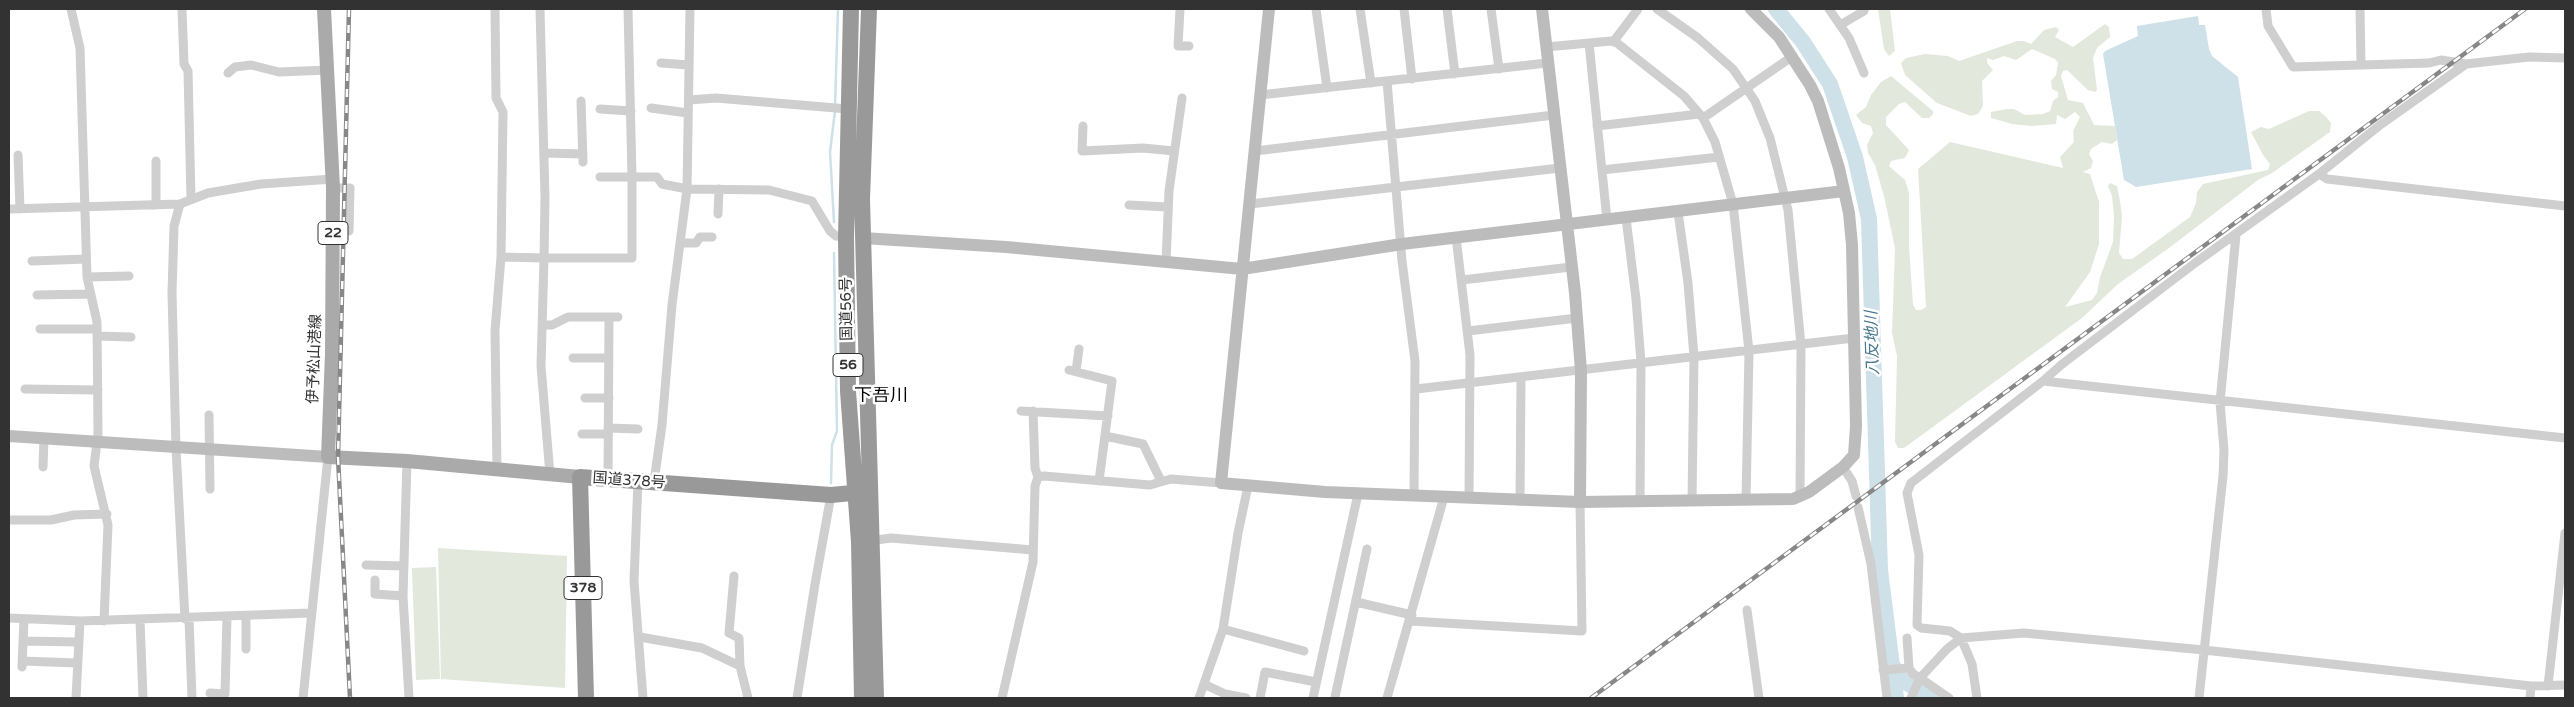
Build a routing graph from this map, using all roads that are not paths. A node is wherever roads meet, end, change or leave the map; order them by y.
1 (71, 9) edge
2 (182, 9) edge
3 (324, 9) edge
4 (496, 9) edge
5 (540, 9) edge
6 (628, 9) edge
7 (690, 9) edge
8 (851, 9) edge
9 (869, 9) edge
10 (1180, 9) edge
11 (1269, 9) edge
12 (1316, 9) edge
13 (1360, 9) edge
14 (1404, 9) edge
15 (1447, 9) edge
16 (1491, 9) edge
17 (1542, 9) edge
18 (1638, 9) edge
19 (1657, 9) edge
20 (1751, 9) edge
21 (1829, 9) edge
22 (1864, 9) edge
23 (2266, 9) edge
24 (2360, 9) edge
25 (1842, 24) junction
26 (1614, 41) junction
27 (1589, 43) junction
28 (1189, 46) dead end
29 (1546, 47) junction
30 (1793, 56) junction
31 (2565, 58) edge
32 (661, 63) dead end
33 (1547, 63) junction
34 (689, 64) junction
35 (2360, 64) junction
36 (2466, 64) junction
37 (1499, 69) junction
38 (328, 70) junction
39 (1864, 72) dead end
40 (228, 73) dead end
41 (1455, 74) junction
42 (1412, 79) junction
43 (1387, 82) junction
44 (1371, 83) junction
45 (1746, 87) junction
46 (1327, 88) junction
47 (1260, 95) junction
48 (1182, 98) dead end
49 (688, 100) junction
50 (579, 107) dead end
51 (651, 108) dead end
52 (848, 109) junction
53 (600, 110) dead end
54 (631, 111) junction
55 (688, 113) junction
56 (1554, 115) junction
57 (1701, 116) junction
58 (1082, 126) dead end
59 (1598, 126) junction
60 (1392, 136) junction
61 (1174, 151) junction
62 (1255, 151) junction
63 (544, 153) junction
64 (18, 155) dead end
65 (1719, 157) junction
66 (156, 161) dead end
67 (1560, 168) junction
68 (1602, 170) junction
69 (2319, 174) junction
70 (600, 177) dead end
71 (632, 177) junction
72 (333, 184) junction
73 (1397, 187) junction
74 (719, 188) junction
75 (687, 189) junction
76 (1844, 191) junction
77 (191, 198) junction
78 (1786, 199) junction
79 (180, 204) junction
80 (1250, 204) junction
81 (1733, 204) junction
82 (156, 205) junction
83 (1129, 205) dead end
84 (2565, 206) edge
85 (85, 207) junction
86 (1168, 207) junction
87 (20, 208) junction
88 (9, 209) edge
89 (1678, 212) junction
90 (718, 214) dead end
91 (1626, 218) junction
92 (1607, 220) junction
93 (1566, 224) junction
94 (349, 231) dead end
95 (2236, 234) junction
96 (846, 237) junction
97 (1456, 237) junction
98 (712, 238) dead end
99 (863, 238) junction
100 (680, 243) junction
101 (1402, 244) junction
102 (501, 257) junction
103 (544, 258) junction
104 (86, 259) junction
105 (32, 261) dead end
106 (1166, 262) junction
107 (1571, 267) junction
108 (1242, 269) junction
109 (129, 276) dead end
110 (86, 277) junction
111 (1462, 280) junction
112 (90, 294) junction
113 (37, 295) dead end
114 (1577, 318) junction
115 (542, 325) junction
116 (40, 329) dead end
117 (1468, 331) junction
118 (97, 332) junction
119 (131, 337) dead end
120 (1854, 338) junction
121 (1801, 345) junction
122 (1079, 349) dead end
123 (1749, 351) junction
124 (1694, 357) junction
125 (573, 358) dead end
126 (609, 358) junction
127 (1641, 362) junction
128 (1581, 371) junction
129 (1521, 378) junction
130 (2043, 381) junction
131 (1470, 384) junction
132 (25, 389) dead end
133 (1416, 389) junction
134 (98, 390) junction
135 (585, 398) dead end
136 (608, 398) junction
137 (2220, 402) junction
138 (1020, 411) dead end
139 (1033, 411) junction
140 (209, 415) dead end
141 (1108, 416) junction
142 (638, 429) dead end
143 (608, 431) junction
144 (582, 434) dead end
145 (9, 436) edge
146 (1105, 436) junction
147 (44, 438) junction
148 (2565, 438) edge
149 (97, 442) junction
150 (176, 448) junction
151 (211, 450) junction
152 (328, 457) junction
153 (408, 461) junction
154 (43, 467) dead end
155 (1843, 467) junction
156 (497, 470) junction
157 (550, 475) junction
158 (580, 477) junction
159 (1038, 478) junction
160 (608, 479) junction
161 (638, 481) junction
162 (1161, 481) junction
163 (654, 482) junction
164 (1099, 482) junction
165 (1221, 482) junction
166 (1248, 486) junction
167 (210, 488) dead end
168 (862, 492) junction
169 (832, 494) junction
170 (1358, 494) junction
171 (1414, 496) junction
172 (1856, 496) dead end
173 (1444, 497) junction
174 (1800, 497) junction
175 (1469, 498) junction
176 (1520, 501) junction
177 (1640, 501) junction
178 (1692, 501) junction
179 (1746, 501) junction
180 (1580, 502) junction
181 (1858, 507) dead end
182 (107, 514) junction
183 (9, 520) edge
184 (2565, 533) edge
185 (865, 542) junction
186 (1367, 549) dead end
187 (1033, 550) junction
188 (2564, 554) edge
189 (366, 565) dead end
190 (404, 566) junction
191 (734, 576) dead end
192 (376, 580) dead end
193 (403, 596) junction
194 (1356, 602) junction
195 (1747, 610) dead end
196 (311, 614) junction
197 (246, 616) junction
198 (227, 617) junction
199 (9, 618) edge
200 (1411, 618) junction
201 (24, 619) junction
202 (187, 619) junction
203 (140, 620) junction
204 (80, 621) junction
205 (104, 621) junction
206 (1223, 629) junction
207 (640, 636) junction
208 (1907, 638) dead end
209 (1961, 638) junction
210 (23, 641) junction
211 (78, 642) junction
212 (246, 649) dead end
213 (2204, 650) junction
214 (1304, 651) dead end
215 (77, 663) junction
216 (740, 666) junction
217 (1909, 668) junction
218 (1885, 670) junction
219 (1920, 678) junction
220 (1316, 682) junction
221 (1204, 684) junction
222 (2565, 685) edge
223 (2531, 686) junction
224 (2548, 686) junction
225 (210, 693) dead end
226 (1234, 697) edge
227 (1335, 697) edge
228 (76, 698) edge
229 (143, 698) edge
230 (192, 698) edge
231 (303, 698) edge
232 (409, 698) edge
233 (586, 698) edge
234 (643, 698) edge
235 (748, 698) edge
236 (797, 698) edge
237 (862, 698) edge
238 (876, 698) edge
239 (1002, 698) edge
240 (1199, 698) edge
241 (1246, 698) edge
242 (1260, 698) edge
243 (1313, 698) edge
244 (1387, 698) edge
245 (1759, 698) edge
246 (1887, 698) edge
247 (1910, 698) edge
248 (1949, 698) edge
249 (1977, 698) edge
250 (2199, 698) edge
251 (2530, 698) edge

1 - 85 street
2 - 77 street
3 - 38 main road, 伊予松山港線 / 22
4 - 102 street
5 - 63 street
6 - 54 street
7 - 34 street
8 - 52 highway, 国道56号 / 56
9 - 99 highway, 国道56号 / 56
10 - 28 street
11 - 47 street
12 - 46 street
13 - 44 street
14 - 42 street
15 - 41 street
16 - 37 street
17 - 29 street
18 - 26 street
19 - 45 street
20 - 30 street
21 - 25 street
22 - 25 street
23 - 35 street
24 - 35 street
25 - 39 street
26 - 27 street
26 - 57 street
27 - 29 street
27 - 59 street
29 - 33 street
30 - 45 street
30 - 76 street
31 - 36 street
32 - 34 street
33 - 37 street
33 - 56 street
34 - 49 street
35 - 36 street
36 - 69 street
37 - 41 street
38 - 40 street
38 - 72 main road, 伊予松山港線 / 22
41 - 42 street
42 - 43 street
43 - 44 street
43 - 60 street
44 - 46 street
45 - 57 street
45 - 78 street
46 - 47 street
47 - 62 street
48 - 61 street
49 - 52 street
49 - 55 street
50 - 63 street
51 - 55 street
52 - 96 highway, 国道56号 / 56
53 - 54 street
54 - 71 street
55 - 75 street
56 - 60 street
56 - 67 street
57 - 59 street
57 - 65 street
58 - 61 street
59 - 68 street
60 - 62 street
60 - 73 street
61 - 86 street
62 - 80 street
63 - 103 street
64 - 87 street
65 - 68 street
65 - 81 street
66 - 82 street
67 - 73 street
67 - 93 street
68 - 92 street
69 - 84 street
69 - 95 street
70 - 71 street
71 - 75 street
71 - 103 street
72 - 77 street
72 - 94 street
72 - 152 main road, 伊予松山港線 / 22
73 - 80 street
73 - 101 street
74 - 75 street
74 - 90 street
74 - 96 street
75 - 100 street
76 - 78 street
76 - 120 street
77 - 79 street
78 - 81 street
78 - 121 street
79 - 82 street
79 - 150 street
80 - 108 street
81 - 89 street
81 - 123 street
82 - 85 street
83 - 86 street
85 - 87 street
85 - 104 street
86 - 106 street
87 - 88 street
89 - 91 street
89 - 124 street
91 - 92 street
91 - 127 street
92 - 93 street
93 - 97 street
93 - 107 street
95 - 130 street
95 - 137 street
96 - 99 highway
96 - 168 highway, 国道56号 / 56
97 - 101 street
97 - 111 street
98 - 100 street
99 - 106 street
99 - 168 highway, 国道56号 / 56
100 - 163 street
101 - 108 street
101 - 133 street
102 - 103 street
102 - 156 street
103 - 115 street
104 - 105 street
104 - 110 street
106 - 108 street
107 - 111 street
107 - 114 street
108 - 165 street
109 - 110 street
110 - 112 street
111 - 117 street
112 - 113 street
112 - 118 street
114 - 117 street
114 - 128 street
115 - 126 street
115 - 157 street
116 - 118 street
117 - 131 street
118 - 119 street
118 - 134 street
120 - 121 street
120 - 155 street
121 - 123 street
121 - 174 street
122 - 141 street
123 - 124 street
123 - 179 street
124 - 127 street
124 - 178 street
125 - 126 street
126 - 136 street
127 - 128 street
127 - 177 street
128 - 129 street
128 - 180 street
129 - 131 street
129 - 176 street
130 - 137 street
130 - 209 street
131 - 133 street
131 - 175 street
132 - 134 street
133 - 171 street
134 - 149 street
135 - 136 street
136 - 143 street
137 - 148 street
137 - 213 street
138 - 139 street
139 - 141 street
139 - 159 street
140 - 151 street
141 - 146 street
142 - 143 street
143 - 144 street
143 - 160 street
145 - 147 street
146 - 162 street
146 - 164 street
147 - 149 street
147 - 154 street
149 - 150 street
149 - 182 street
150 - 151 street
150 - 202 street
151 - 152 street
151 - 167 street
152 - 153 main road
152 - 196 street
153 - 156 main road
153 - 190 street
155 - 172 street
155 - 174 street
156 - 157 main road
157 - 158 main road
158 - 160 highway, 国道378号
158 - 233 highway, 国道378号 / 378
159 - 164 street
159 - 187 street
160 - 161 highway, 国道378号
161 - 163 highway, 国道378号
161 - 207 street
162 - 164 street
162 - 165 street
163 - 169 highway, 国道378号
165 - 166 street
166 - 170 street
166 - 206 street
168 - 169 highway, 国道378号
168 - 185 highway, 国道56号 / 56
169 - 236 street
170 - 171 street
170 - 220 street
171 - 173 street
173 - 175 street
173 - 200 street
174 - 179 street
175 - 176 street
176 - 180 street
177 - 178 street
177 - 180 street
178 - 179 street
180 - 200 street
181 - 218 street
182 - 183 street
182 - 205 street
184 - 188 street
185 - 187 street
185 - 237 highway, 国道56号 / 56
185 - 238 highway, 国道56号 / 56
186 - 194 street
187 - 239 street
188 - 224 street
189 - 190 street
190 - 193 street
191 - 216 street
192 - 193 street
193 - 232 street
194 - 200 street
194 - 227 street
195 - 245 street
196 - 197 street
196 - 231 street
197 - 198 street
197 - 212 street
198 - 202 street
198 - 225 street
199 - 201 street
200 - 244 street
201 - 204 street
201 - 210 street
202 - 203 street
202 - 230 street
203 - 205 street
203 - 229 street
204 - 205 street
204 - 211 street
206 - 214 street
206 - 221 street
207 - 216 street
207 - 234 street
208 - 217 street
209 - 213 street
209 - 219 street
209 - 249 street
210 - 211 street
210 - 215 street
211 - 215 street
213 - 223 street
213 - 250 street
215 - 228 street
216 - 235 street
217 - 218 street
217 - 219 street
218 - 246 street
219 - 247 street
219 - 248 street
220 - 242 street
220 - 243 street
221 - 226 street
221 - 240 street
222 - 224 street
223 - 224 street
223 - 251 street
226 - 241 street

